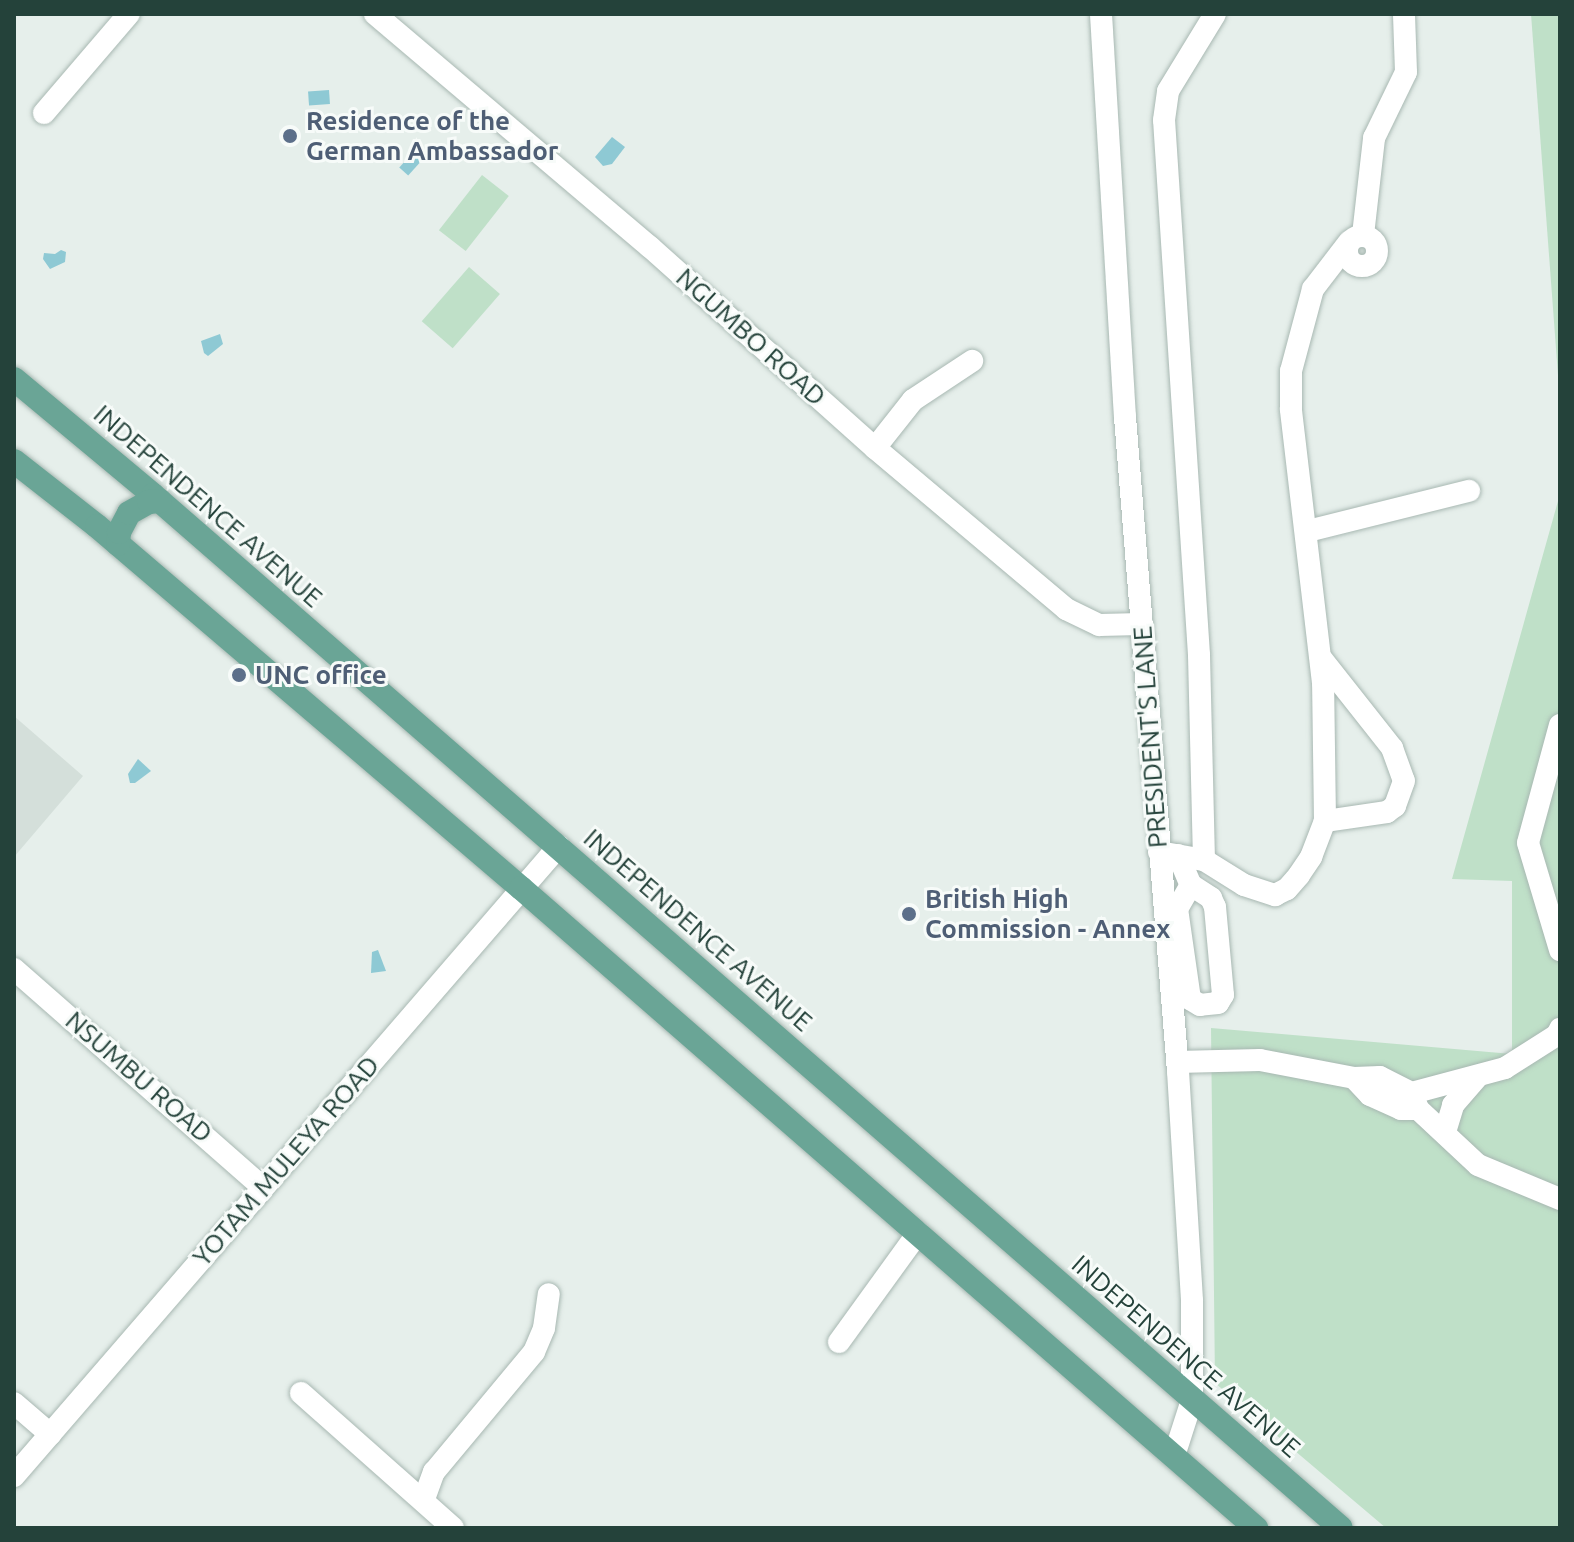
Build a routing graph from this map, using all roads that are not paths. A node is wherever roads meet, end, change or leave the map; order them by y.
1 (129, 14) edge
2 (375, 14) edge
3 (1101, 14) edge
4 (1215, 14) edge
5 (1404, 14) edge
6 (44, 113) dead end
7 (1356, 239) junction
8 (1313, 289) junction
9 (972, 361) dead end
10 (14, 379) edge
11 (875, 448) junction
12 (14, 461) edge
13 (139, 482) junction
14 (1469, 491) dead end
15 (160, 501) junction
16 (97, 526) junction
17 (1308, 531) junction
18 (118, 544) junction
19 (1142, 624) junction
20 (1321, 658) junction
21 (1560, 725) edge
22 (1325, 821) junction
23 (559, 846) junction
24 (1168, 853) junction
25 (1204, 860) junction
26 (1191, 885) junction
27 (521, 888) junction
28 (1560, 950) edge
29 (14, 969) edge
30 (1560, 1029) edge
31 (1177, 1062) junction
32 (1478, 1076) junction
33 (1415, 1101) junction
34 (1445, 1132) junction
35 (262, 1187) junction
36 (1560, 1199) edge
37 (918, 1233) junction
38 (549, 1294) dead end
39 (839, 1342) dead end
40 (301, 1393) dead end
41 (1192, 1400) junction
42 (14, 1403) edge
43 (50, 1434) junction
44 (1174, 1456) junction
45 (14, 1476) edge
46 (424, 1499) junction
47 (453, 1528) edge
48 (1256, 1528) edge
49 (1341, 1528) edge

1 - 6 street
2 - 11 street, NGUMBO ROAD
3 - 19 street, PRESIDENT'S LANE
4 - 25 street
5 - 7 street
7 - 8 street
7 - 8 street
8 - 17 street
9 - 11 street
10 - 13 main road, INDEPENDENCE AVENUE
11 - 19 street, NGUMBO ROAD
12 - 16 main road
13 - 15 main road, INDEPENDENCE AVENUE
13 - 16 main road
14 - 17 street
15 - 18 main road
15 - 23 main road, INDEPENDENCE AVENUE
16 - 18 main road
17 - 20 street
18 - 27 main road
19 - 24 street, PRESIDENT'S LANE
20 - 22 street
20 - 22 street
21 - 28 street
22 - 25 street
23 - 27 street, YOTAM MULEYA ROAD
23 - 41 main road, INDEPENDENCE AVENUE
24 - 25 street
24 - 26 street
24 - 31 street, PRESIDENT'S LANE
26 - 26 street
27 - 35 street, YOTAM MULEYA ROAD
27 - 37 main road
29 - 35 street, NSUMBU ROAD
30 - 32 street
31 - 33 street
31 - 41 street, PRESIDENT'S LANE
32 - 33 street
32 - 34 street
33 - 34 street
34 - 36 street
35 - 43 street, YOTAM MULEYA ROAD
37 - 39 street
37 - 44 main road
38 - 46 street
40 - 46 street
41 - 44 street, PRESIDENT'S LANE
41 - 49 main road, INDEPENDENCE AVENUE
42 - 43 street
43 - 45 street, YOTAM MULEYA ROAD
44 - 48 main road
46 - 47 street

